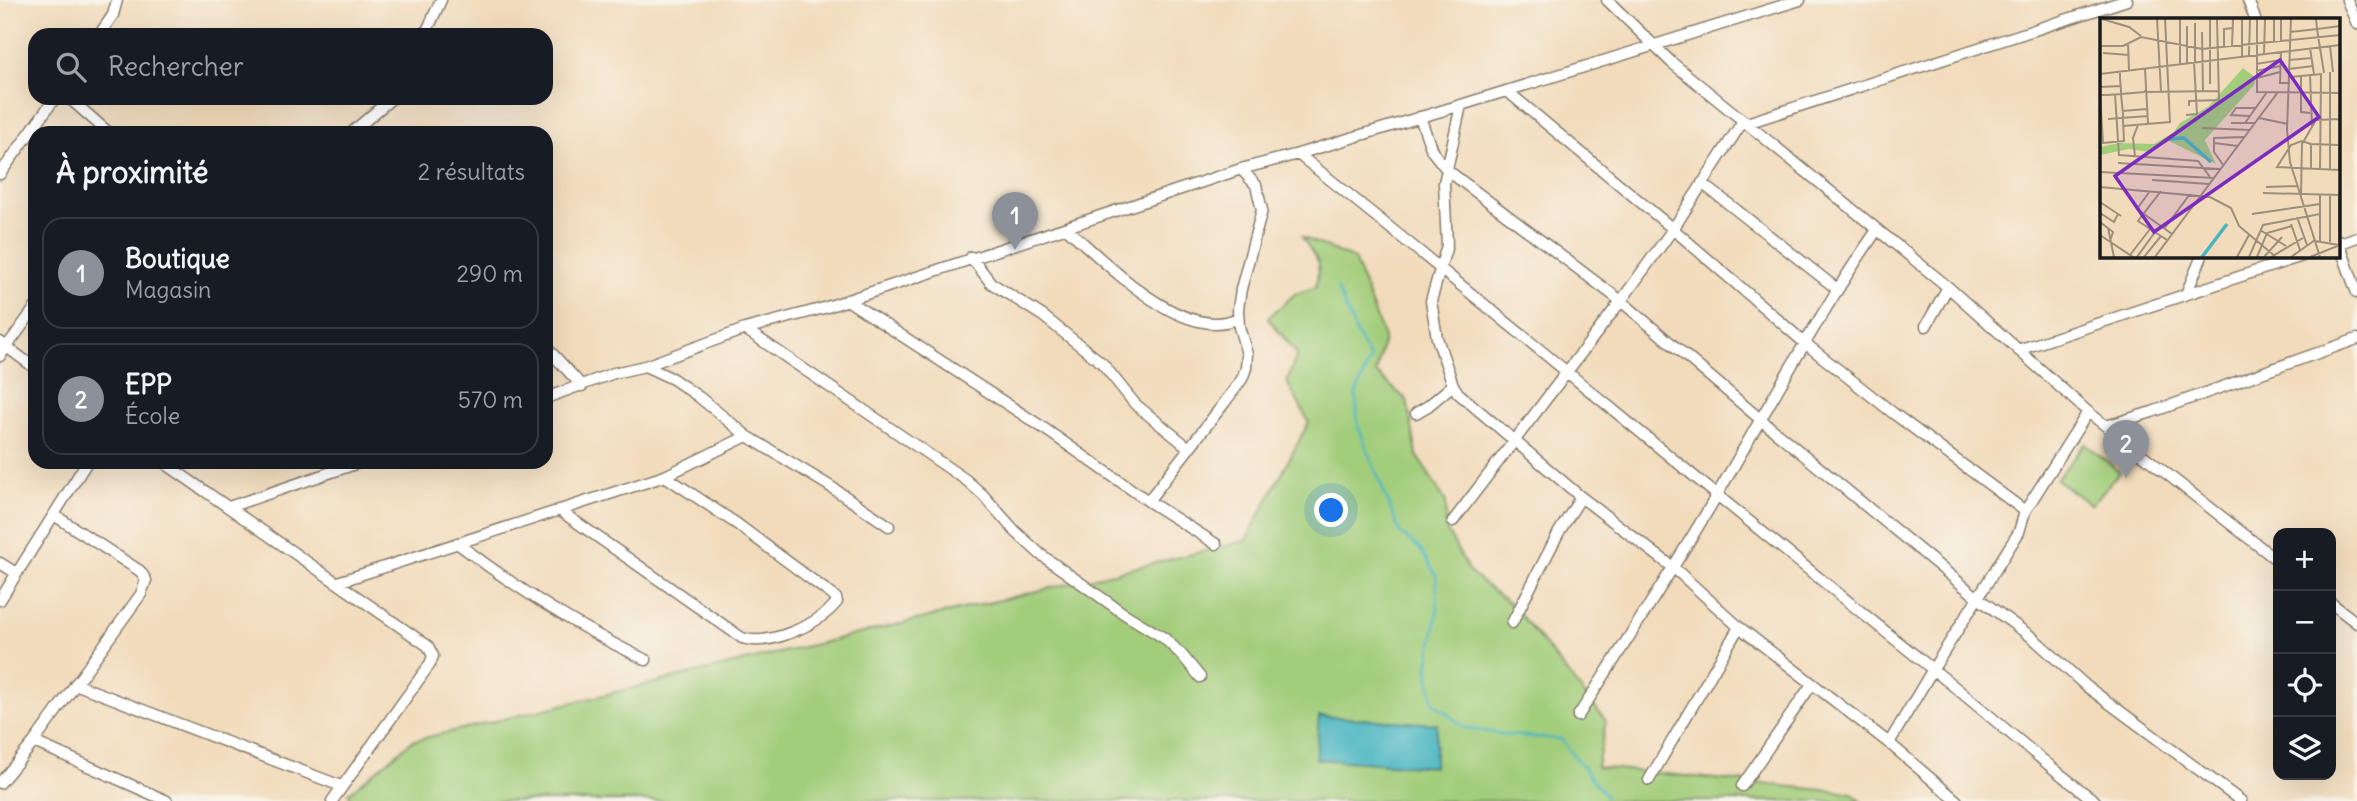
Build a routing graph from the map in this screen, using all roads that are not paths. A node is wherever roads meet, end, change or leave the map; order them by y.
1 (117, 0) edge
2 (441, 0) edge
3 (1608, 0) edge
4 (1800, 0) edge
5 (2127, 0) edge
6 (2248, 0) edge
7 (2347, 0) edge
8 (2255, 18) edge
9 (2357, 24) edge
10 (104, 28) edge
11 (428, 28) edge
12 (1654, 46) junction
13 (1507, 90) junction
14 (50, 105) edge
15 (77, 105) edge
16 (384, 105) edge
17 (1461, 105) junction
18 (1420, 117) junction
19 (1745, 122) junction
20 (35, 126) edge
21 (101, 126) edge
22 (359, 126) edge
23 (28, 135) edge
24 (1298, 154) junction
25 (1241, 169) junction
26 (1447, 170) junction
27 (0, 174) edge
28 (1702, 183) junction
29 (1066, 228) junction
30 (1673, 229) junction
31 (1877, 230) junction
32 (2357, 237) edge
33 (2340, 242) edge
34 (2340, 248) edge
35 (971, 257) junction
36 (2202, 257) edge
37 (2299, 257) edge
38 (1442, 268) junction
39 (1948, 287) junction
40 (1837, 289) junction
41 (2357, 293) edge
42 (2186, 294) junction
43 (847, 300) junction
44 (1621, 301) junction
45 (28, 316) edge
46 (1238, 318) junction
47 (1926, 326) dead end
48 (745, 329) junction
49 (2357, 339) edge
50 (3, 344) edge
51 (1806, 344) junction
52 (2018, 350) junction
53 (553, 355) edge
54 (0, 356) edge
55 (28, 363) edge
56 (645, 366) junction
57 (1568, 371) junction
58 (1453, 385) junction
59 (582, 386) junction
60 (553, 396) edge
61 (2088, 412) junction
62 (1416, 413) dead end
63 (1760, 419) junction
64 (2106, 426) junction
65 (747, 436) junction
66 (1514, 441) junction
67 (1189, 448) junction
68 (83, 469) edge
69 (173, 469) edge
70 (340, 469) edge
71 (665, 476) junction
72 (1718, 494) junction
73 (1581, 496) junction
74 (1148, 501) junction
75 (229, 507) junction
76 (559, 510) junction
77 (2025, 511) junction
78 (54, 515) junction
79 (1454, 520) dead end
80 (889, 526) dead end
81 (457, 543) junction
82 (1216, 544) dead end
83 (2273, 557) edge
84 (0, 563) edge
85 (1674, 568) junction
86 (16, 573) junction
87 (338, 582) junction
88 (1978, 598) junction
89 (0, 600) edge
90 (2336, 607) edge
91 (1512, 623) dead end
92 (2357, 623) edge
93 (1739, 627) junction
94 (646, 660) dead end
95 (1933, 669) junction
96 (1200, 677) dead end
97 (75, 684) junction
98 (1812, 684) junction
99 (1578, 716) dead end
100 (34, 742) junction
101 (1889, 743) junction
102 (1649, 780) dead end
103 (0, 783) edge
104 (341, 786) junction
105 (1742, 786) dead end
106 (167, 801) edge
107 (332, 801) edge
108 (1957, 801) edge
109 (2095, 801) edge
110 (2241, 801) edge

1 - 10 street
2 - 11 street
3 - 12 street
4 - 12 street
5 - 19 street
6 - 8 street
7 - 9 street
12 - 13 street
12 - 19 street
13 - 17 street
13 - 30 street
14 - 20 street
15 - 21 street
16 - 22 street
17 - 18 street
17 - 26 street
18 - 24 street
18 - 26 street
19 - 28 street
19 - 31 street
23 - 27 street
24 - 25 street
24 - 38 street
25 - 29 street
25 - 46 street
26 - 38 street
26 - 44 street
28 - 30 street
28 - 40 street
29 - 35 street
29 - 46 street
30 - 44 street
30 - 51 street
31 - 39 street
31 - 40 street
32 - 33 street
34 - 41 street
35 - 43 street
35 - 67 street
36 - 42 street
37 - 42 street
38 - 57 street
38 - 58 street
39 - 47 street
39 - 52 street
40 - 51 street
42 - 52 street
43 - 48 street
43 - 74 street
44 - 57 street
44 - 63 street
45 - 50 street
46 - 67 street
48 - 56 street
48 - 96 street
49 - 64 street
50 - 54 street
50 - 55 street
51 - 63 street
51 - 77 street
52 - 61 street
53 - 59 street
56 - 59 street
56 - 65 street
57 - 66 street
57 - 72 street
58 - 62 street
58 - 66 street
59 - 60 street
61 - 64 street
61 - 77 street
63 - 72 street
63 - 88 street
64 - 83 street
65 - 71 street
65 - 80 street
66 - 73 street
66 - 79 street
67 - 74 street
68 - 78 street
69 - 75 street
70 - 75 street
71 - 76 street
71 - 76 street
72 - 85 street
72 - 95 street
73 - 85 street
73 - 91 street
74 - 82 street
75 - 87 street
76 - 81 street
77 - 88 street
78 - 86 street
78 - 97 street
81 - 87 street
81 - 94 street
84 - 86 street
85 - 93 street
85 - 99 street
86 - 89 street
87 - 104 street
88 - 95 street
88 - 110 street
90 - 92 street
93 - 98 street
93 - 102 street
95 - 101 street
95 - 109 street
97 - 100 street
97 - 104 street
98 - 101 street
98 - 105 street
100 - 103 street
100 - 106 street
101 - 108 street
104 - 107 street

